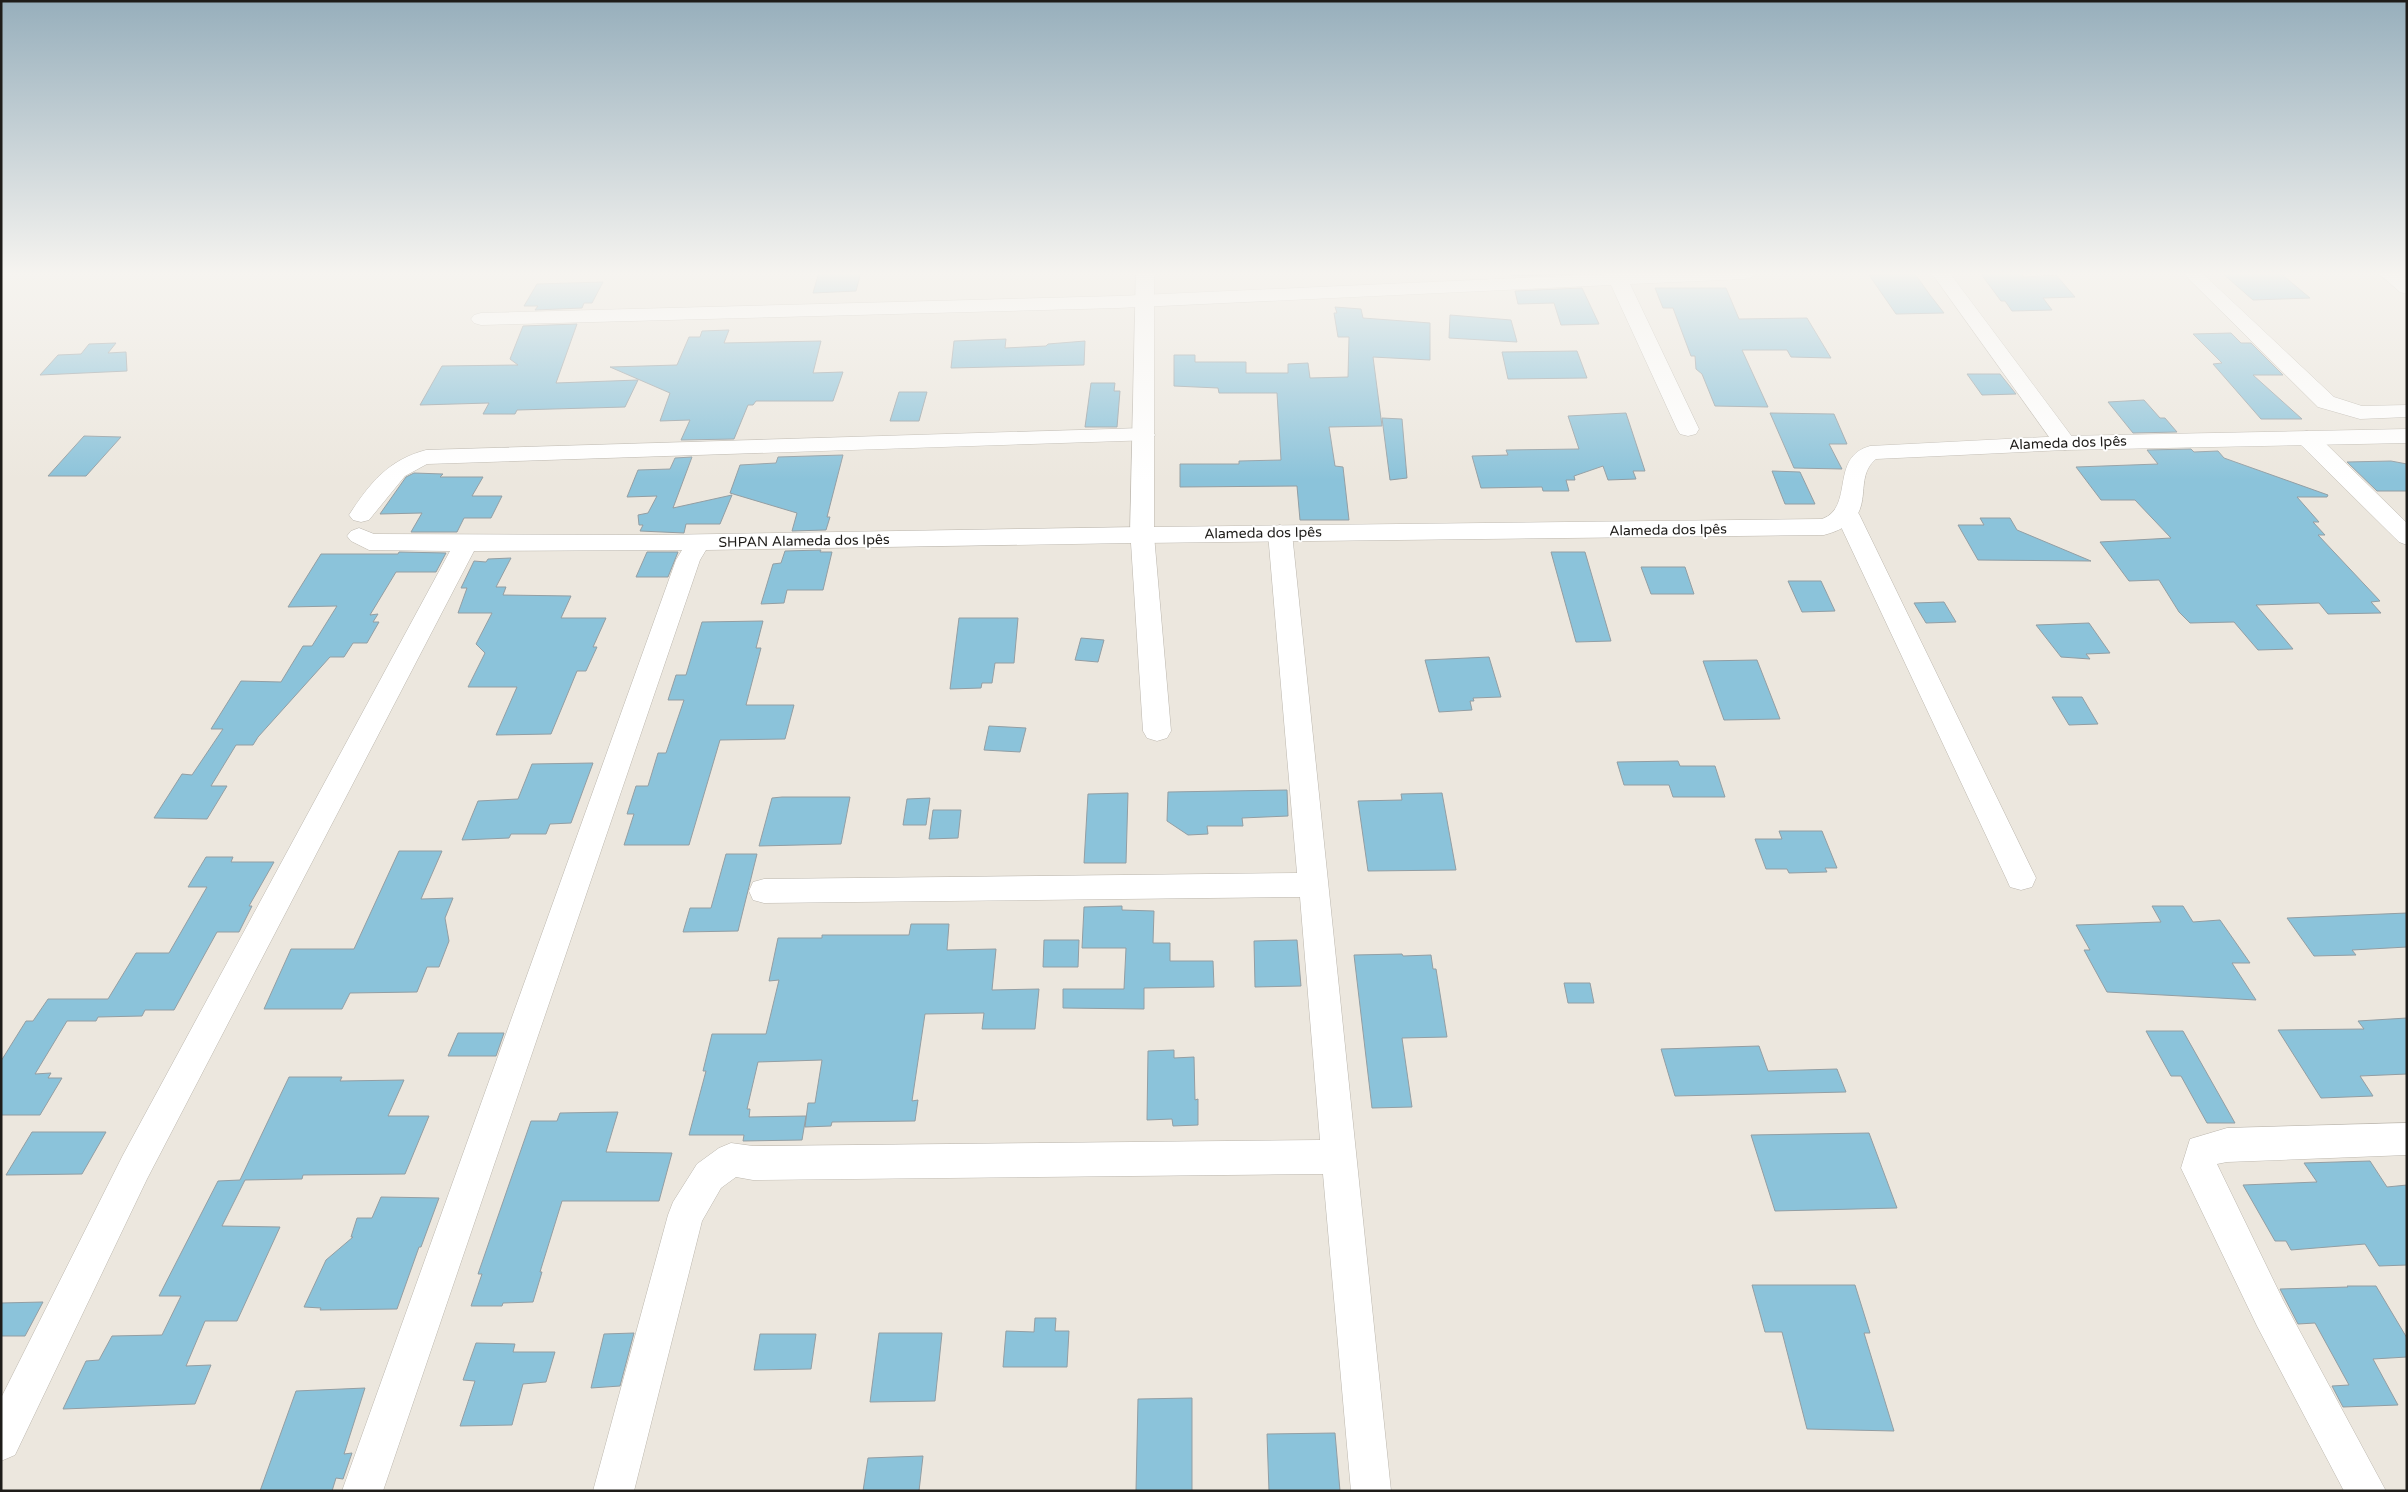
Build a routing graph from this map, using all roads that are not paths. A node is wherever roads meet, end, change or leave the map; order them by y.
1 (1145, 342) edge
2 (1647, 342) edge
3 (1991, 342) edge
4 (2263, 342) edge
5 (2407, 411) edge
6 (1688, 429) dead end
7 (1144, 435) junction
8 (2407, 436) edge
9 (2308, 438) junction
10 (2065, 443) junction
11 (1847, 514) junction
12 (1280, 533) junction
13 (1142, 535) junction
14 (2407, 537) edge
15 (466, 543) junction
16 (698, 543) junction
17 (1157, 731) dead end
18 (2021, 878) dead end
19 (1315, 886) junction
20 (764, 890) dead end
21 (2407, 1139) edge
22 (1340, 1157) junction
23 (1, 1441) edge
24 (362, 1491) edge
25 (613, 1491) edge
26 (1370, 1491) edge
27 (2366, 1491) edge

1 - 7 street
2 - 6 street
3 - 10 street
4 - 5 street
7 - 13 street
7 - 15 street, SHPAN Alameda dos Ipês
8 - 9 street, Alameda dos Ipês
9 - 10 street, Alameda dos Ipês
9 - 14 street
10 - 11 street, Alameda dos Ipês
11 - 12 street, Alameda dos Ipês
11 - 18 street
12 - 13 street, Alameda dos Ipês
12 - 19 street
13 - 16 street, SHPAN Alameda dos Ipês
13 - 17 street
15 - 16 street, SHPAN Alameda dos Ipês
15 - 23 street
16 - 24 street
19 - 20 street
19 - 22 street
21 - 27 street
22 - 25 street
22 - 26 street

